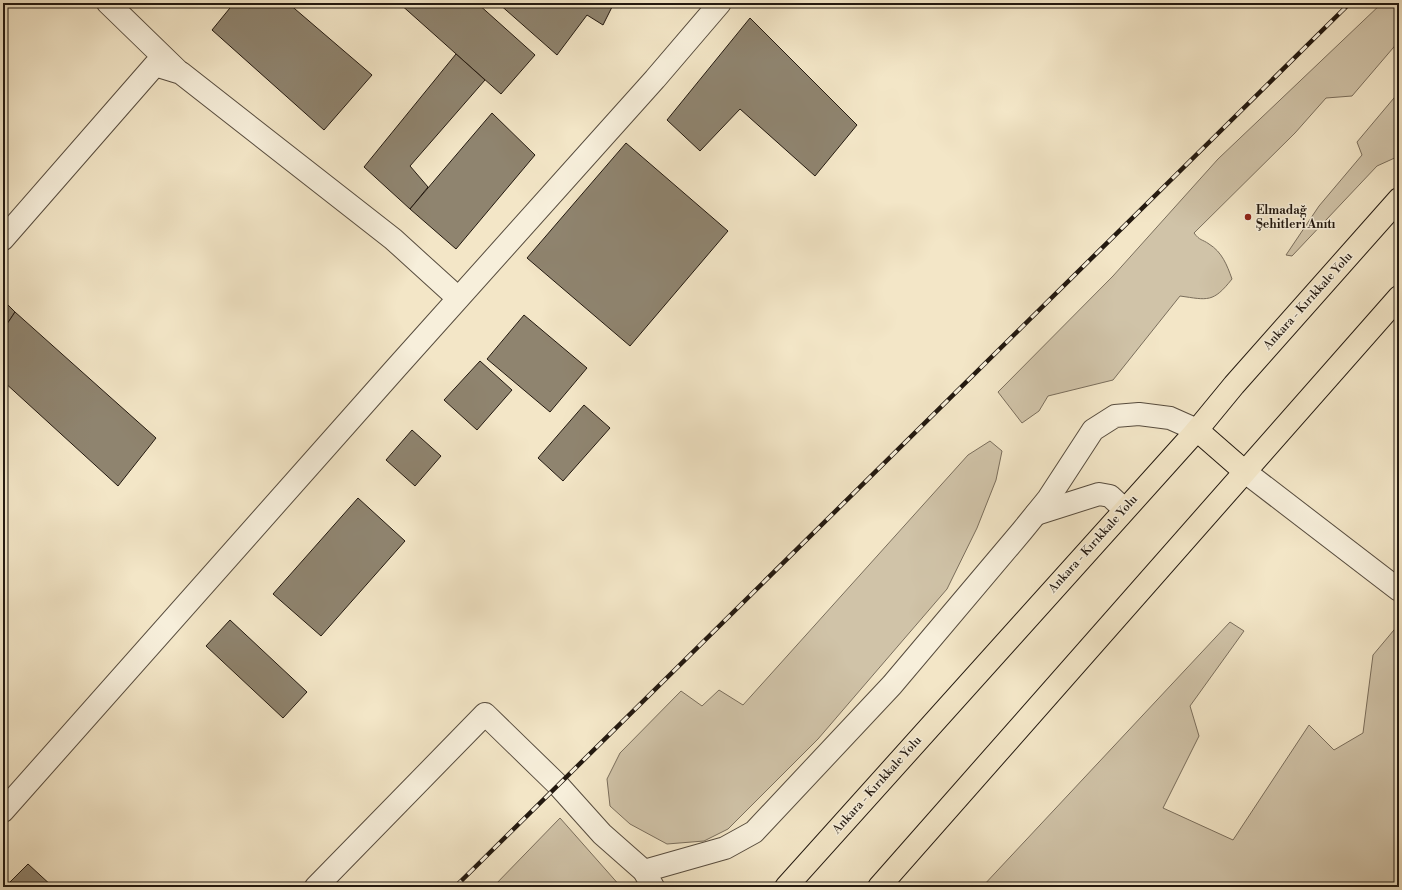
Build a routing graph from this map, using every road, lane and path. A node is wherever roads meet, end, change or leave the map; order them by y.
1 (108, 3) edge
2 (720, 3) edge
3 (181, 73) junction
4 (1399, 199) edge
5 (3, 238) edge
6 (1399, 296) edge
7 (458, 298) junction
8 (1197, 430) junction
9 (1244, 471) junction
10 (1124, 509) junction
11 (1036, 514) junction
12 (1399, 590) edge
13 (3, 811) edge
14 (649, 879) edge
15 (316, 887) edge
16 (786, 887) edge
17 (879, 887) edge

1 - 3 street
2 - 7 street
3 - 5 street
3 - 7 street
4 - 8 highway, Ankara - Kırıkkale Yolu
6 - 9 highway
7 - 13 street
8 - 9 highway
8 - 10 highway, Ankara - Kırıkkale Yolu
8 - 11 street
9 - 12 street
9 - 17 highway
10 - 11 street
10 - 16 highway, Ankara - Kırıkkale Yolu
11 - 14 street
14 - 15 street

